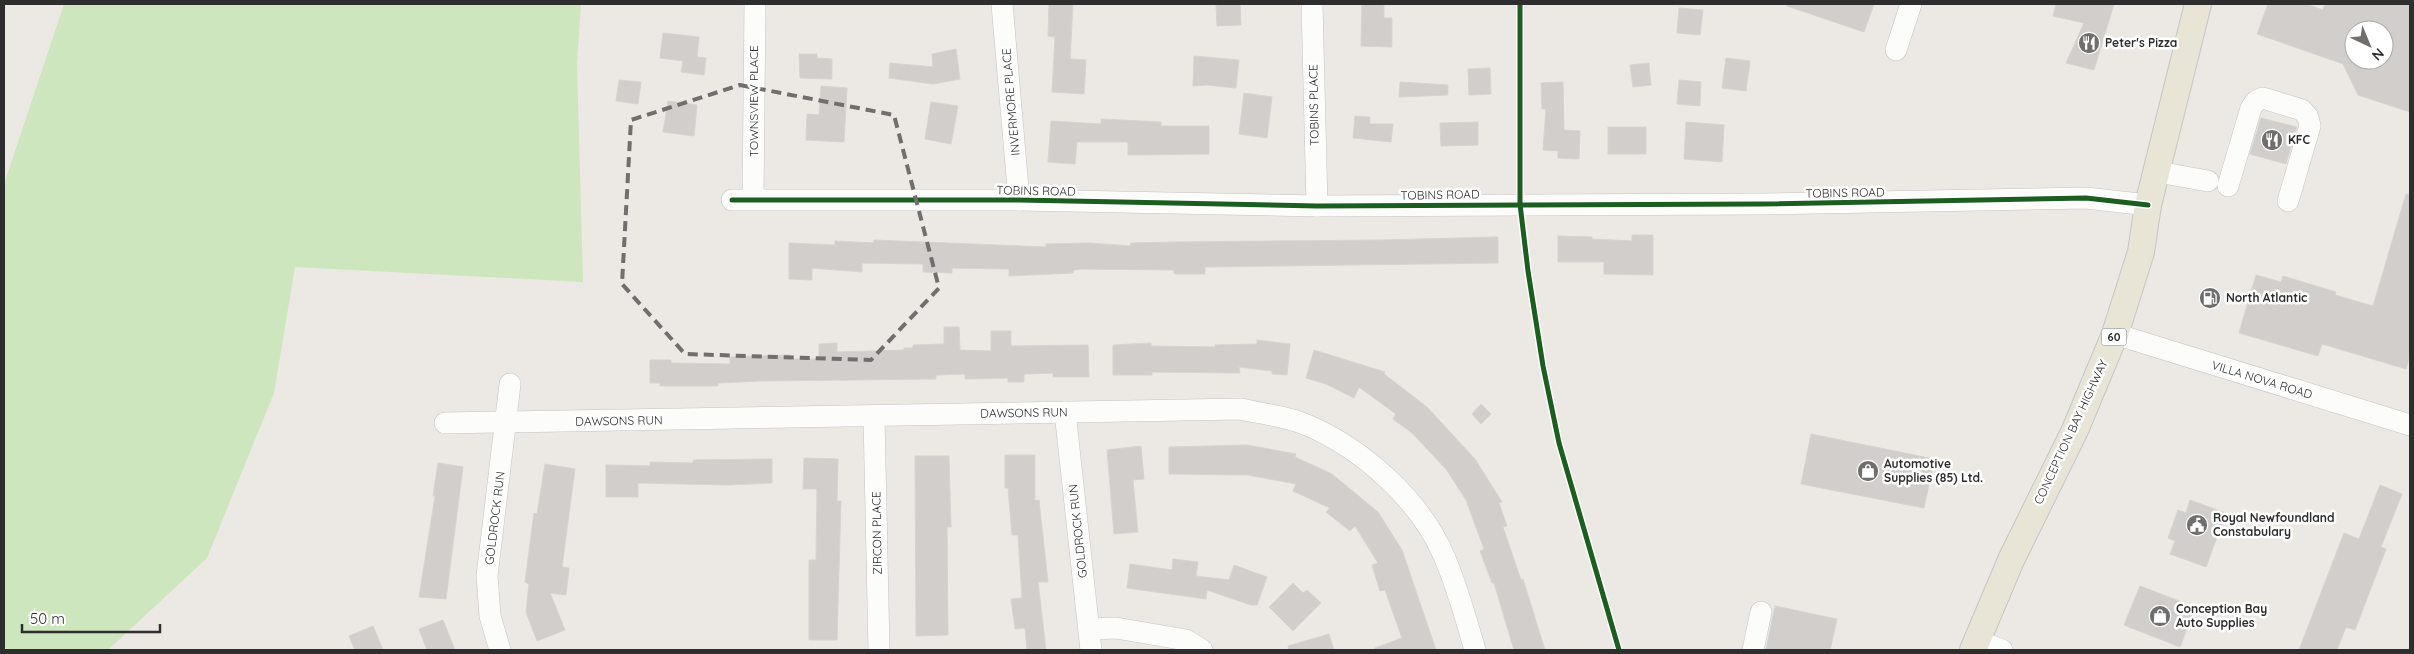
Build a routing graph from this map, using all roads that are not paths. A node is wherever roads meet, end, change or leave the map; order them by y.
1 (755, 4) edge
2 (1002, 4) edge
3 (1312, 4) edge
4 (1911, 4) edge
5 (2198, 4) edge
6 (1896, 50) dead end
7 (2158, 172) junction
8 (742, 200) joint
9 (1019, 200) junction
10 (2288, 201) dead end
11 (2148, 205) junction
12 (1317, 206) junction
13 (2115, 334) junction
14 (510, 384) dead end
15 (1065, 412) junction
16 (874, 416) junction
17 (445, 423) dead end
18 (507, 423) junction
19 (2410, 425) edge
20 (1761, 612) dead end
21 (1090, 640) edge
22 (1975, 646) edge
23 (500, 650) edge
24 (879, 650) edge
25 (1202, 650) edge
26 (1475, 650) edge
27 (1753, 650) edge
28 (2002, 650) edge

1 - 8 street, TOWNSVIEW PLACE
2 - 9 street, INVERMORE PLACE
3 - 12 street, TOBINS PLACE
4 - 6 street
5 - 7 main road, CONCEPTION BAY HIGHWAY / 60
7 - 10 street
7 - 11 main road, CONCEPTION BAY HIGHWAY / 60
8 - 9 street, TOBINS ROAD
9 - 12 street, TOBINS ROAD
11 - 12 street, TOBINS ROAD
11 - 13 main road, CONCEPTION BAY HIGHWAY / 60
13 - 19 street, VILLA NOVA ROAD
13 - 22 main road, CONCEPTION BAY HIGHWAY / 60
14 - 18 street, GOLDROCK RUN
15 - 16 street, DAWSONS RUN
15 - 21 street, GOLDROCK RUN
15 - 26 street, DAWSONS RUN
16 - 18 street, DAWSONS RUN
16 - 24 street, ZIRCON PLACE
17 - 18 street, DAWSONS RUN
18 - 23 street, GOLDROCK RUN
20 - 27 street
21 - 25 street
22 - 28 street

